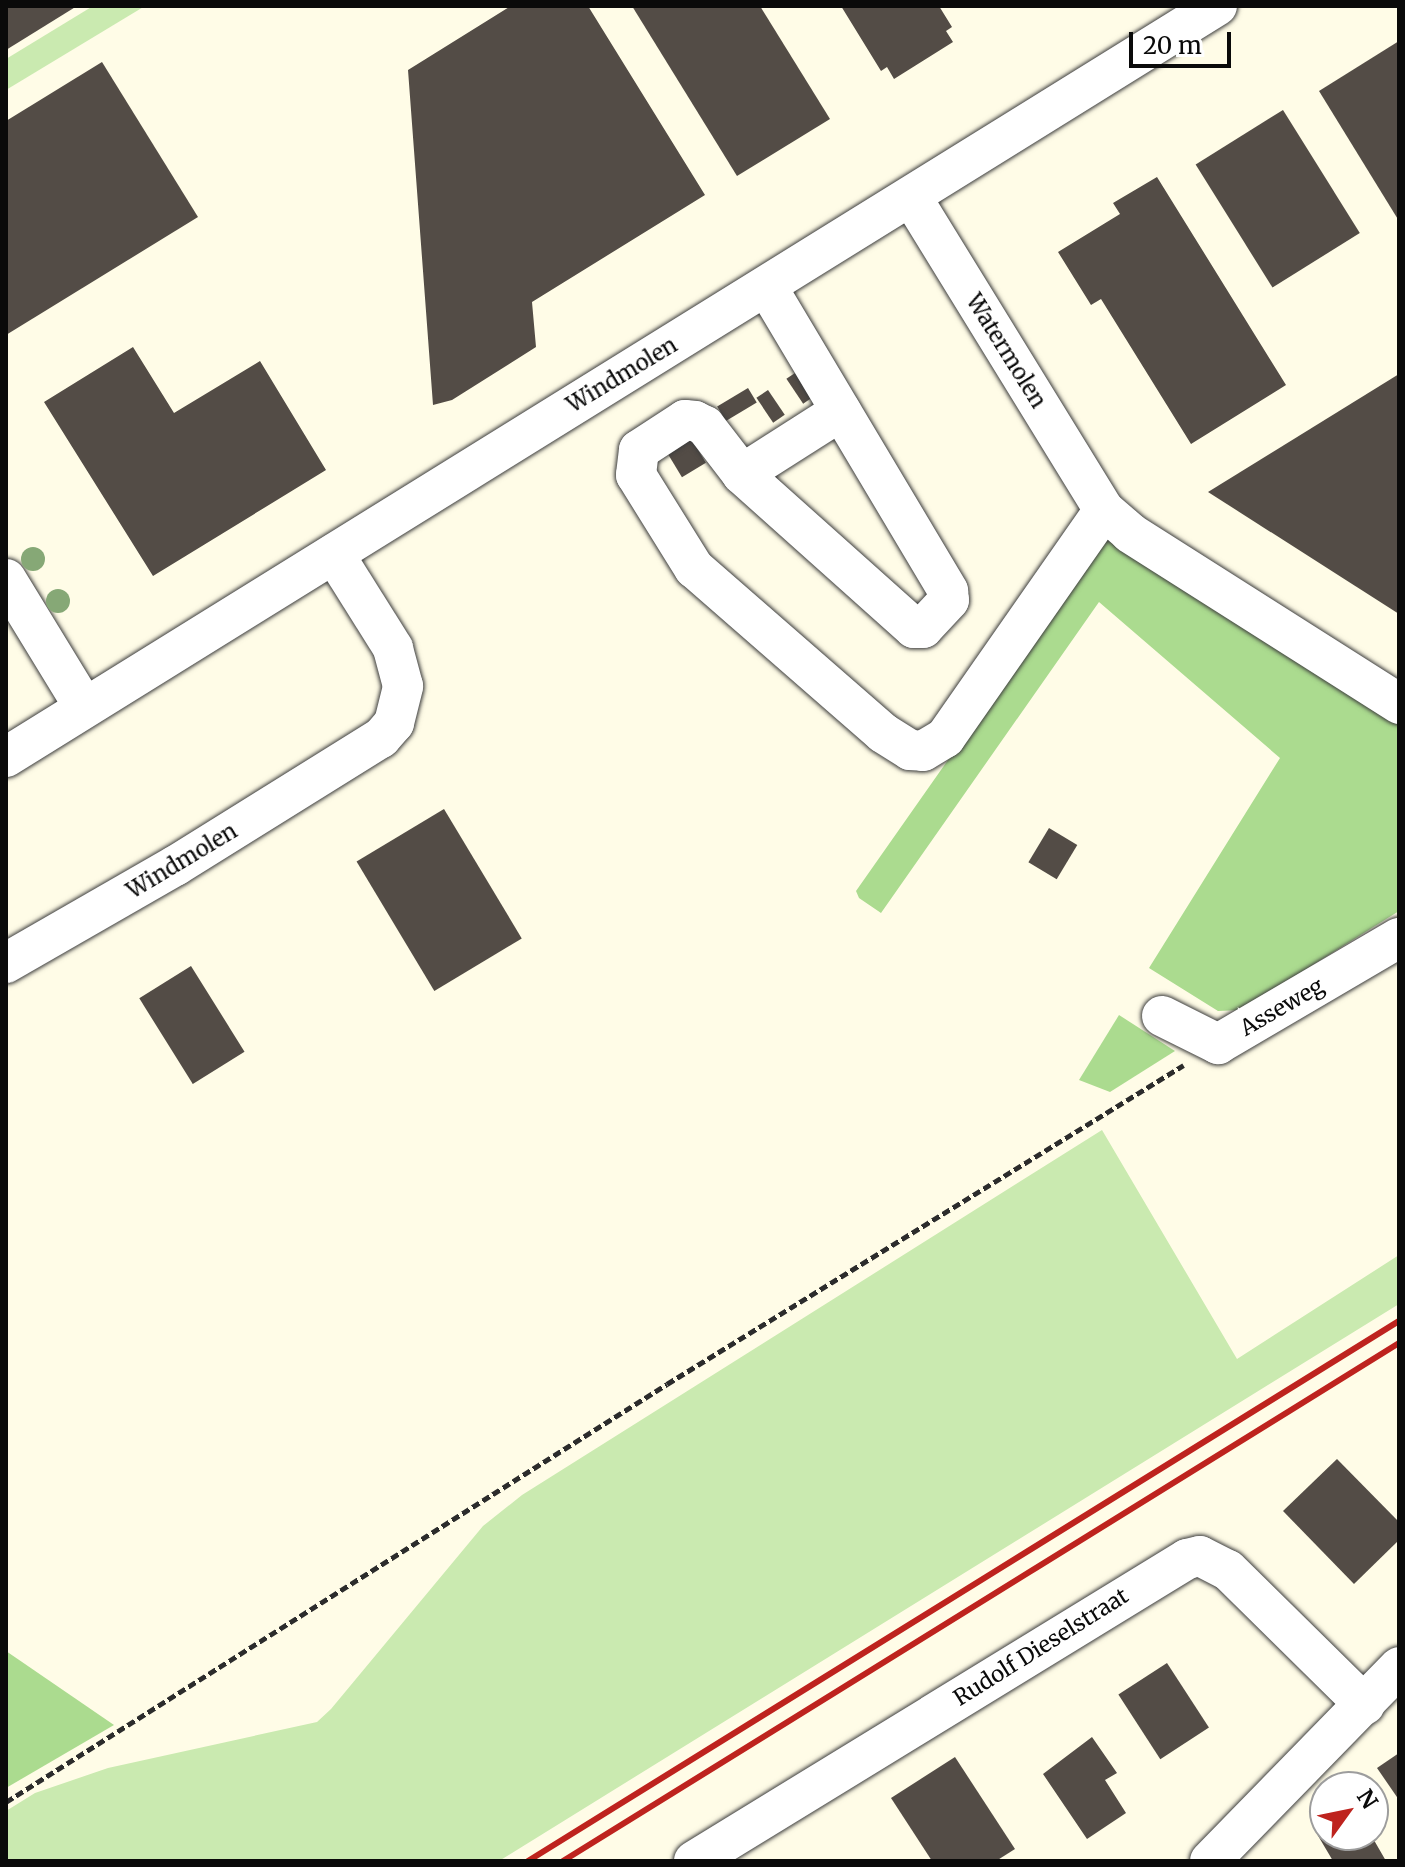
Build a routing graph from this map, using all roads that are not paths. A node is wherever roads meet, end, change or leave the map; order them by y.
1 (1217, 6) edge
2 (912, 198) junction
3 (767, 287) junction
4 (841, 411) junction
5 (742, 474) junction
6 (1104, 510) junction
7 (334, 554) junction
8 (6, 579) edge
9 (1399, 704) edge
10 (84, 707) junction
11 (6, 757) edge
12 (1399, 938) edge
13 (6, 963) edge
14 (1162, 1016) dead end
15 (1399, 1667) edge
16 (1365, 1705) junction
17 (694, 1861) edge
18 (1210, 1861) edge

1 - 2 street
2 - 3 street, Windmolen
2 - 6 street, Watermolen
3 - 4 street
3 - 7 street, Windmolen
4 - 5 street
4 - 5 street
5 - 6 street
6 - 9 street, Watermolen
7 - 10 street, Windmolen
7 - 13 street, Windmolen
8 - 10 street
10 - 11 street, Windmolen
12 - 14 street, Asseweg
15 - 16 street
16 - 17 street, Rudolf Dieselstraat
16 - 18 street

